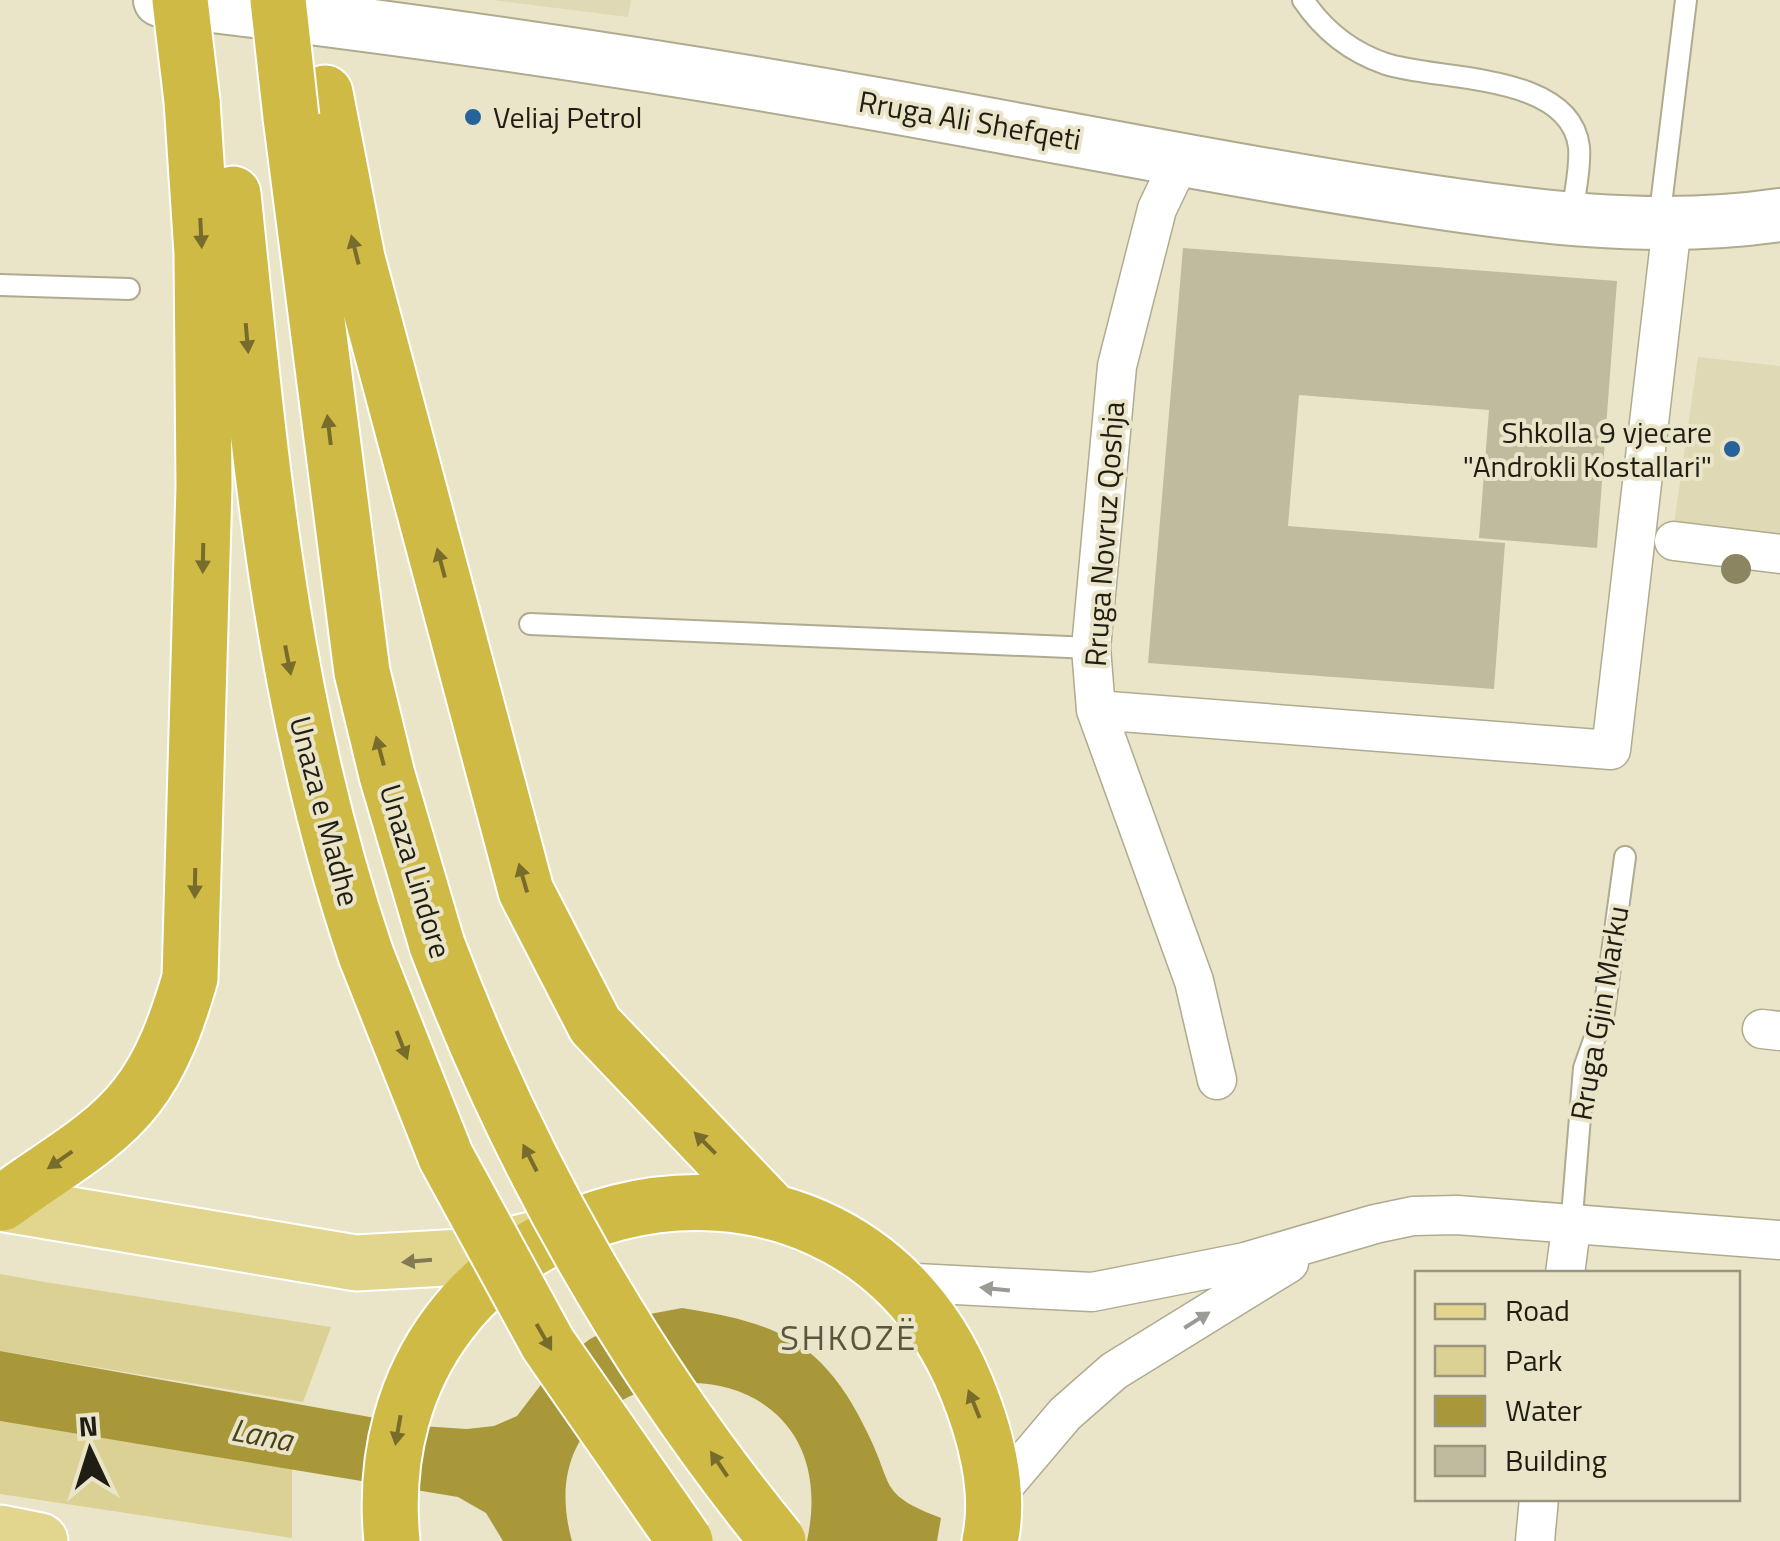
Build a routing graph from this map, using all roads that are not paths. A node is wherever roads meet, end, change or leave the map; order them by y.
1 (160, 0) edge
2 (180, 0) edge
3 (212, 0) edge
4 (278, 0) edge
5 (313, 0) edge
6 (1303, 0) edge
7 (1686, 0) edge
8 (208, 101) junction
9 (308, 105) junction
10 (1181, 160) junction
11 (1780, 214) edge
12 (1571, 218) junction
13 (1665, 225) junction
14 (0, 285) edge
15 (128, 290) dead end
16 (1674, 542) dead end
17 (1780, 554) edge
18 (530, 624) dead end
19 (1091, 648) junction
20 (1096, 710) junction
21 (1625, 857) dead end
22 (1217, 1080) dead end
23 (1, 1203) edge
24 (773, 1212) junction
25 (1570, 1228) junction
26 (547, 1236) junction
27 (1780, 1240) edge
28 (1320, 1244) junction
29 (1565, 1271) edge
30 (897, 1282) junction
31 (1539, 1501) edge
32 (992, 1529) edge
33 (0, 1534) edge
34 (40, 1541) edge
35 (392, 1541) edge
36 (685, 1541) edge
37 (778, 1541) edge
38 (1535, 1541) edge

1 - 10 main road, Rruga Ali Shefqeti
2 - 8 highway, bridge
3 - 8 highway, Unaza e Madhe
4 - 9 highway, bridge
5 - 9 highway
6 - 12 lane
7 - 13 lane
8 -> 23 highway
8 -> 36 highway, Unaza e Madhe, bridge
24 -> 9 highway
37 -> 9 highway, Unaza Lindore, bridge
10 - 12 main road, Rruga Ali Shefqeti
10 - 19 street, Rruga Novruz Qoshja
11 - 13 main road, Rruga Ali Shefqeti
12 - 13 main road, Rruga Ali Shefqeti
13 - 20 street
14 - 15 lane
16 - 17 street
18 - 19 lane
19 - 20 street, Rruga Novruz Qoshja
20 - 22 street, Rruga Novruz Qoshja
21 - 25 lane, Rruga Gjin Marku
26 -> 23 main road
24 - 26 highway
24 - 30 highway
25 - 27 street
25 - 28 street
25 - 29 street
26 -> 35 highway
28 -> 30 street
32 -> 28 street
32 -> 30 highway
31 - 38 street
33 - 34 main road

